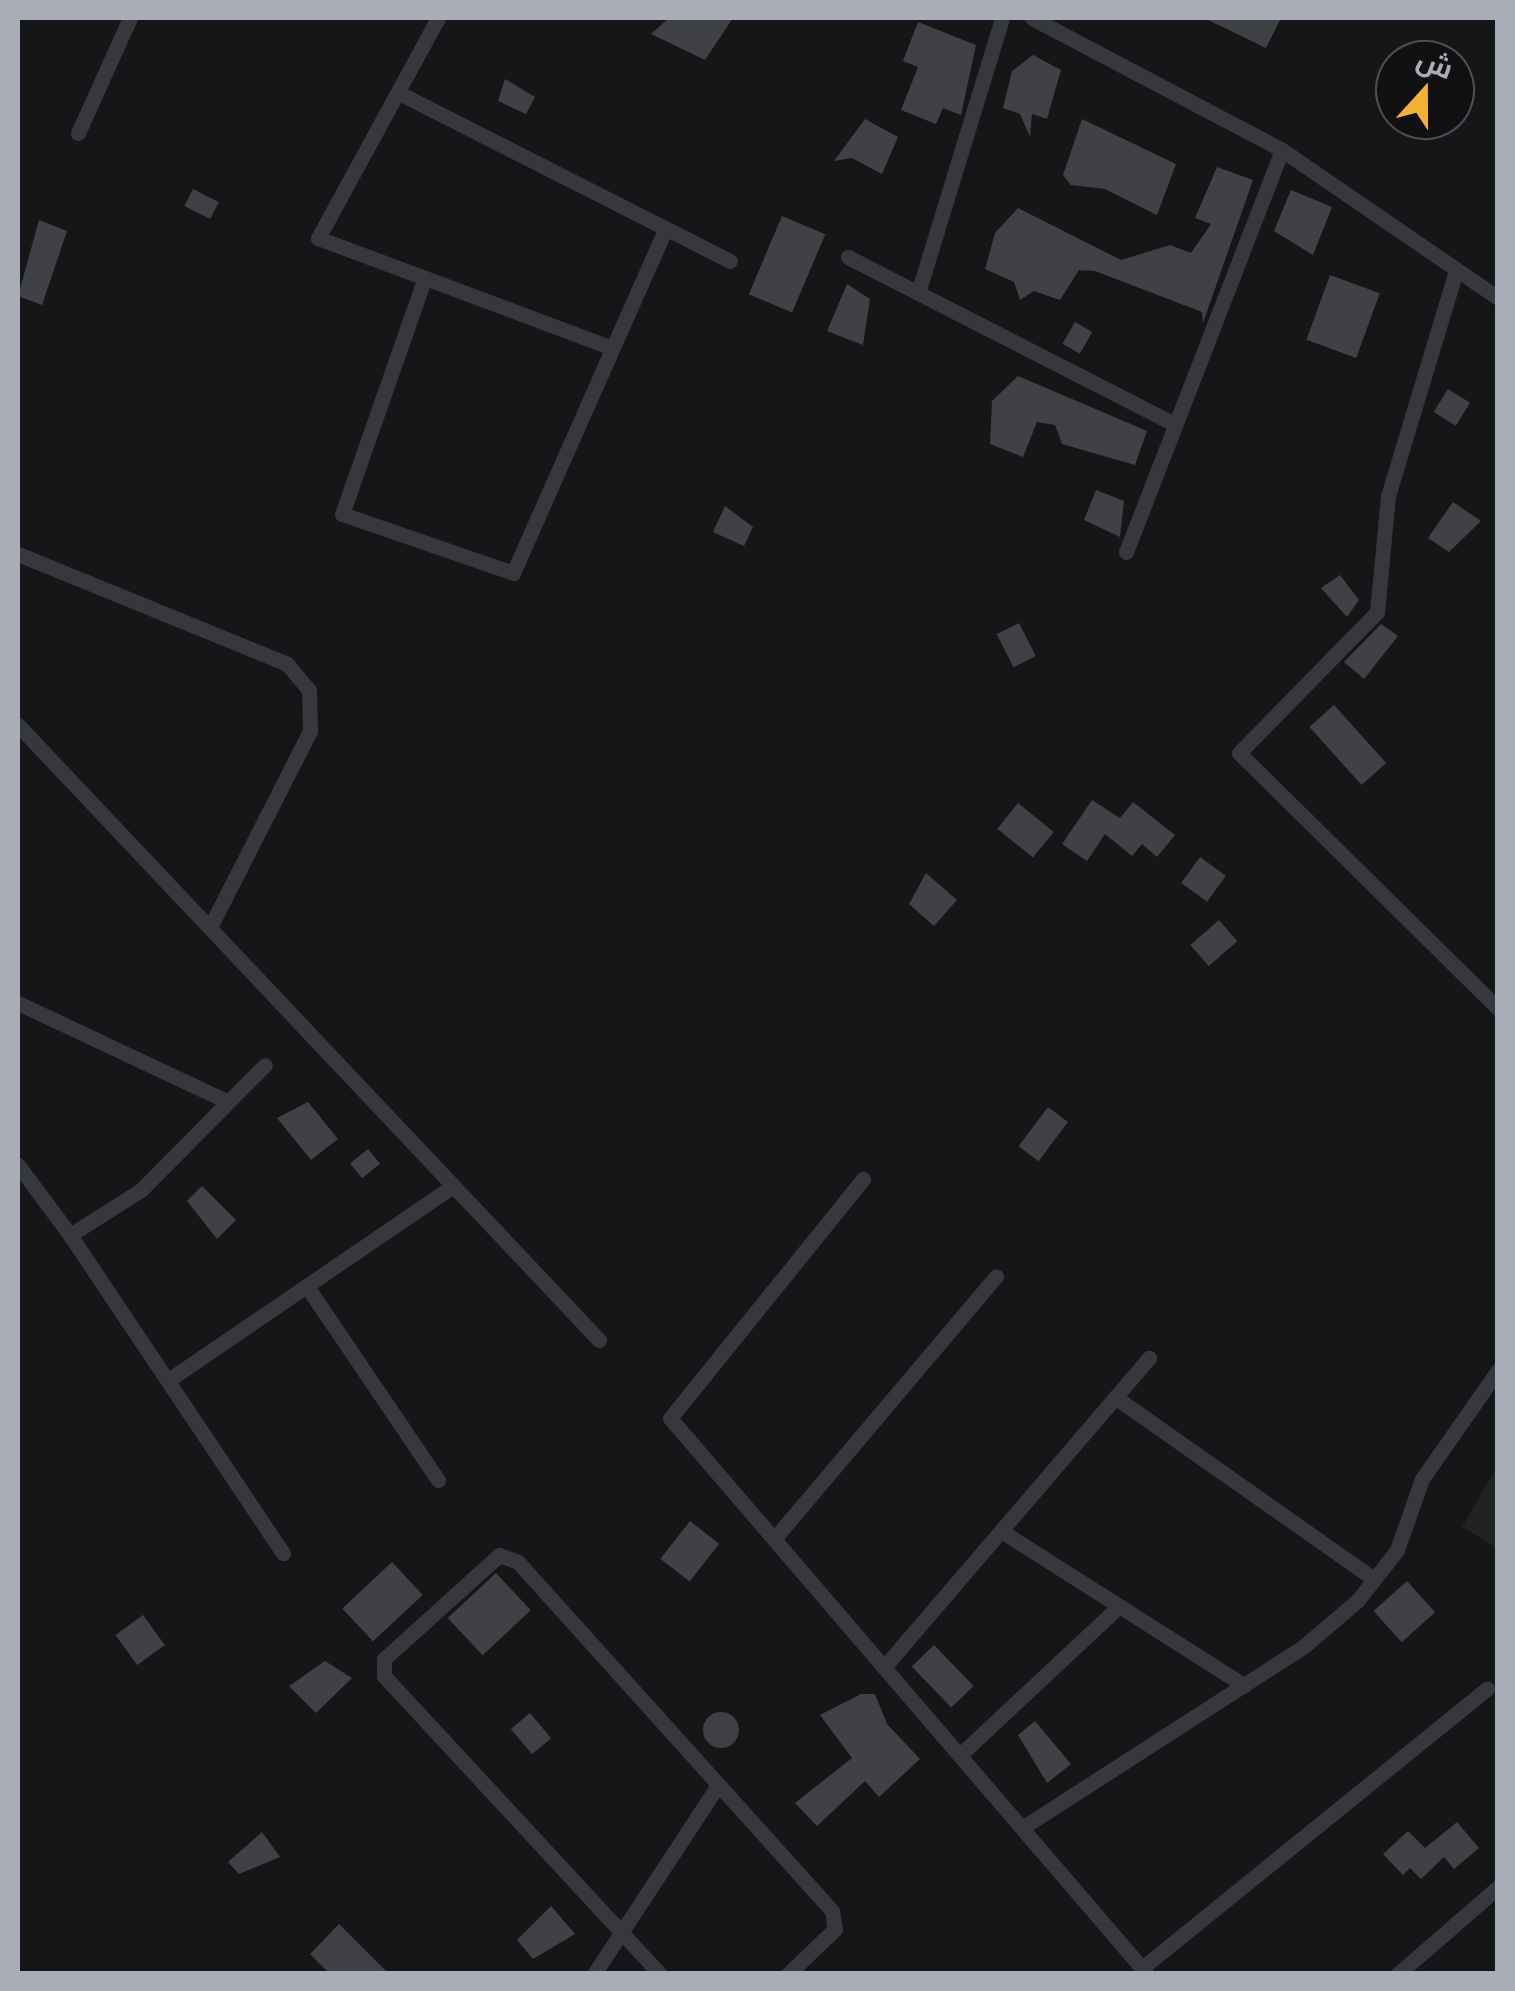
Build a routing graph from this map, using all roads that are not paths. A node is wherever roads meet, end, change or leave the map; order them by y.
1 (130, 18) edge
2 (438, 18) edge
3 (1002, 18) edge
4 (1032, 18) edge
5 (399, 93) junction
6 (78, 133) dead end
7 (1282, 150) junction
8 (666, 228) junction
9 (848, 257) dead end
10 (730, 260) dead end
11 (1455, 274) junction
12 (424, 280) junction
13 (918, 292) junction
14 (1498, 298) edge
15 (609, 346) junction
16 (1174, 424) junction
17 (1126, 552) dead end
18 (18, 554) edge
19 (18, 725) edge
20 (210, 927) junction
21 (18, 1004) edge
22 (1498, 1008) edge
23 (265, 1065) dead end
24 (228, 1102) junction
25 (18, 1165) edge
26 (863, 1180) dead end
27 (448, 1190) junction
28 (70, 1235) junction
29 (996, 1276) dead end
30 (308, 1288) junction
31 (599, 1340) dead end
32 (1149, 1358) dead end
33 (1498, 1370) edge
34 (170, 1379) junction
35 (1115, 1397) junction
36 (438, 1480) dead end
37 (1000, 1531) junction
38 (774, 1539) junction
39 (283, 1553) dead end
40 (1374, 1579) junction
41 (1119, 1606) junction
42 (885, 1666) junction
43 (1244, 1685) junction
44 (1487, 1690) dead end
45 (961, 1754) junction
46 (715, 1790) junction
47 (1025, 1826) junction
48 (1498, 1887) edge
49 (623, 1930) junction
50 (1144, 1971) edge
51 (594, 1974) edge
52 (660, 1974) edge
53 (788, 1974) edge
54 (1398, 1974) edge

1 - 6 street
2 - 5 street
3 - 13 street
4 - 7 street
5 - 8 street
5 - 12 street
7 - 11 street
7 - 16 street
8 - 10 street
8 - 15 street
9 - 13 street
11 - 14 street
11 - 22 street
12 - 15 street
12 - 15 street
13 - 16 street
16 - 17 street
18 - 20 street
19 - 20 street
20 - 27 street
21 - 24 street
23 - 24 street
24 - 28 street
25 - 28 street
26 - 38 street
27 - 30 street
27 - 31 street
28 - 34 street
29 - 38 street
30 - 34 street
30 - 36 street
32 - 35 street
33 - 40 street
34 - 39 street
35 - 37 street
35 - 40 street
37 - 41 street
37 - 42 street
38 - 42 street
40 - 43 street
41 - 43 street
41 - 45 street
42 - 45 street
43 - 47 street
44 - 50 street
45 - 47 street
46 - 49 street
46 - 49 street
46 - 53 street
47 - 50 street
48 - 54 street
49 - 51 street
49 - 52 street

